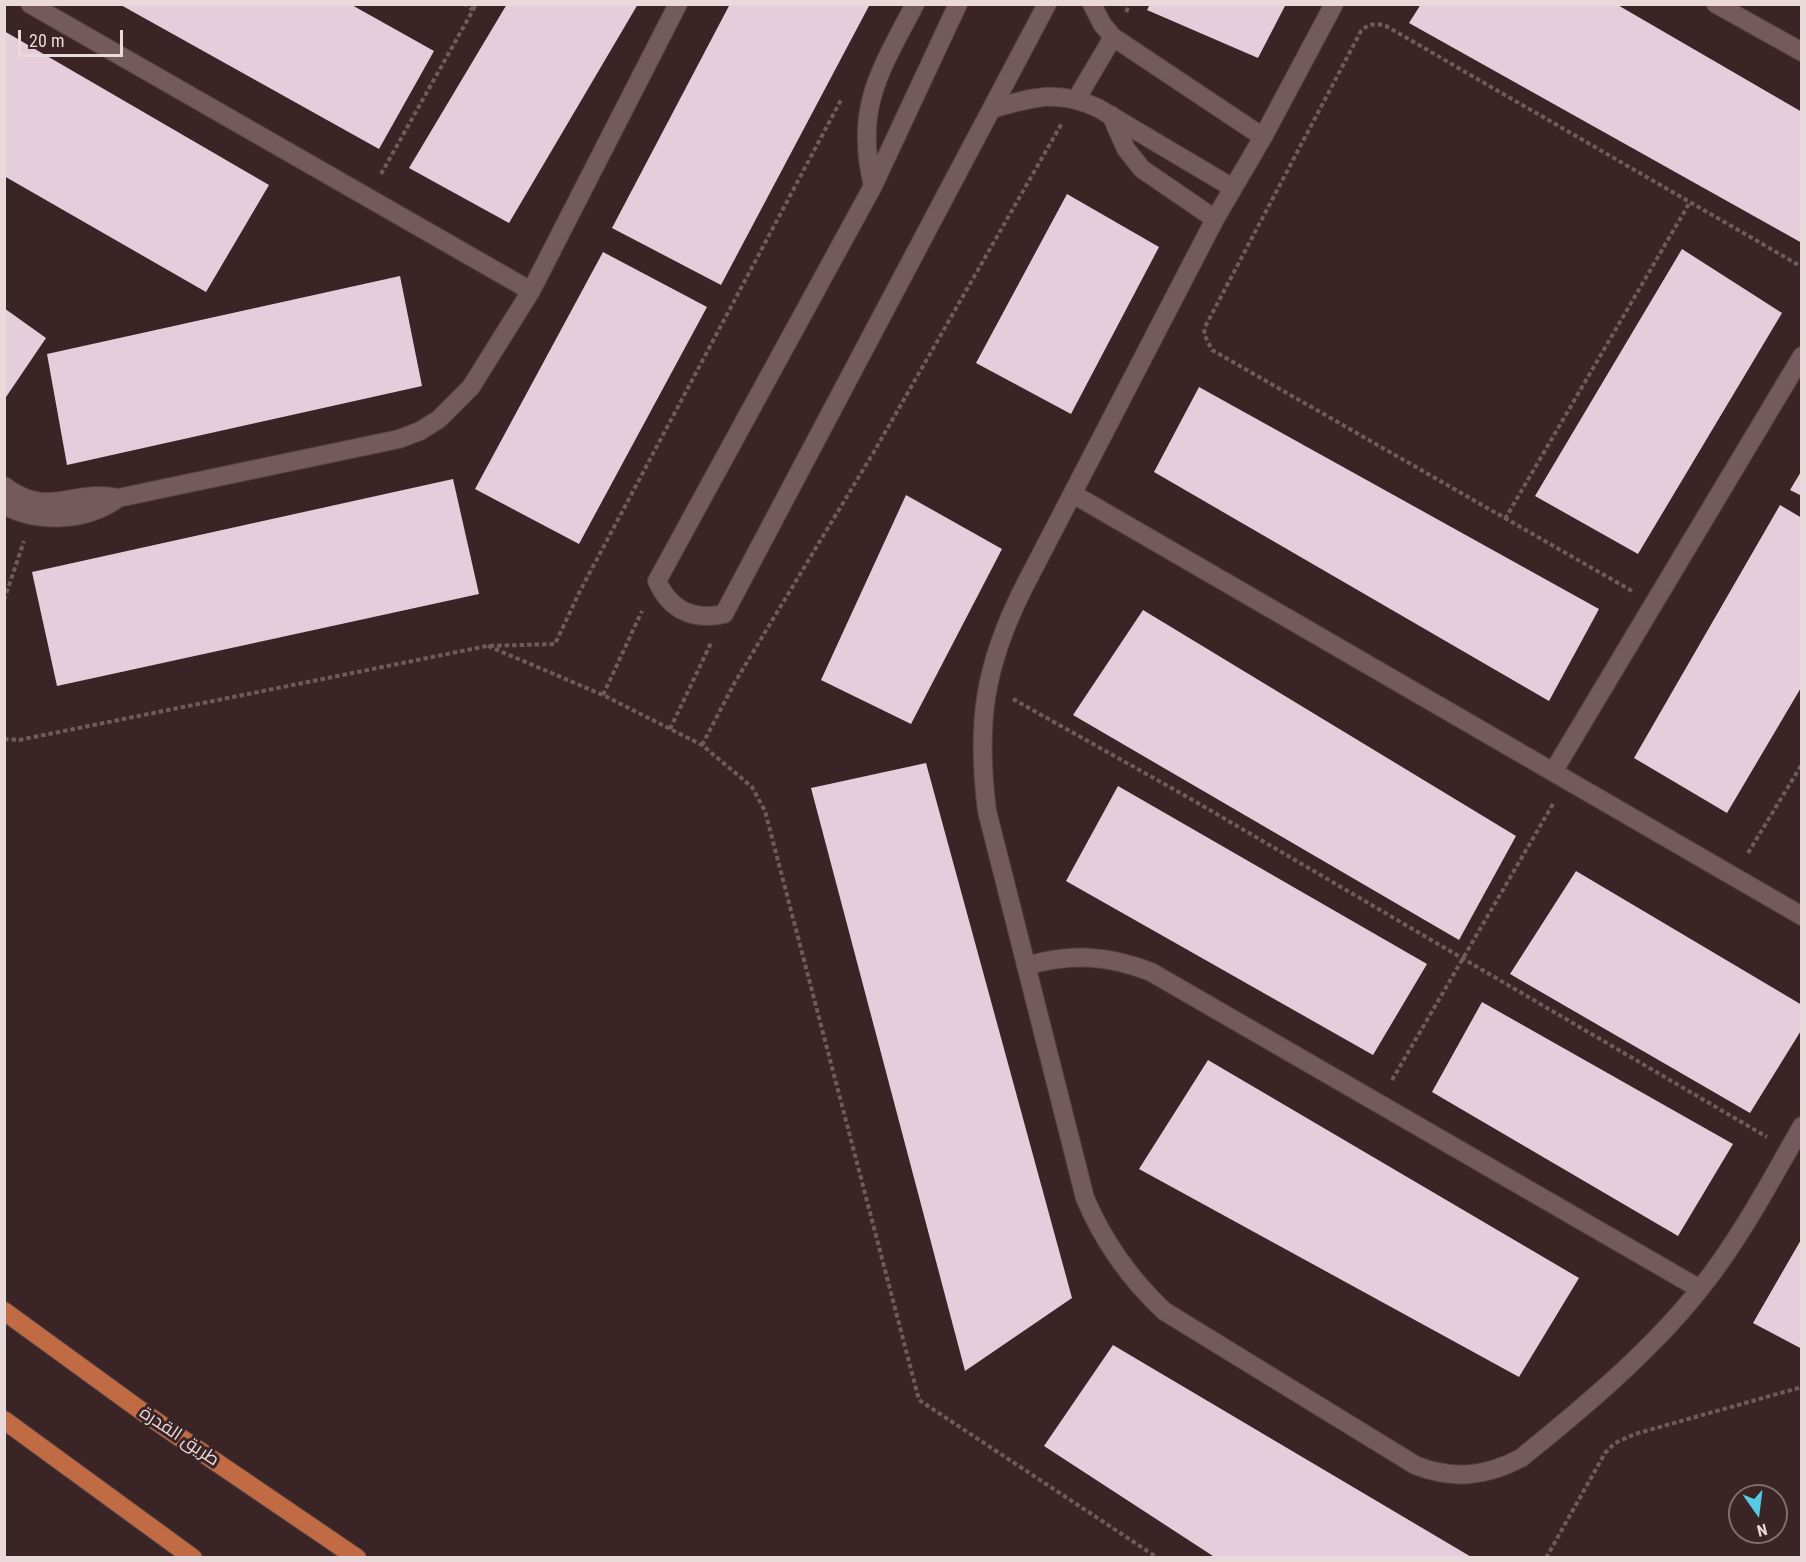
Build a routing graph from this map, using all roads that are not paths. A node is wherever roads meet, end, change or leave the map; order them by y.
1 (30, 4) edge
2 (678, 4) edge
3 (915, 4) edge
4 (958, 4) edge
5 (1047, 4) edge
6 (1092, 4) edge
7 (1334, 4) edge
8 (1716, 4) edge
9 (1113, 37) junction
10 (1802, 52) edge
11 (1077, 98) junction
12 (992, 109) junction
13 (1111, 115) junction
14 (1263, 137) junction
15 (873, 186) junction
16 (1233, 188) junction
17 (1215, 219) junction
18 (531, 291) junction
19 (1802, 356) edge
20 (4, 486) edge
21 (1073, 494) junction
22 (118, 498) junction
23 (4, 505) edge
24 (1560, 776) junction
25 (1802, 916) edge
26 (1026, 966) junction
27 (1802, 1126) edge
28 (1700, 1289) junction
29 (4, 1311) edge
30 (4, 1420) edge
31 (193, 1557) edge
32 (357, 1557) edge

1 - 18 street
2 - 18 street
3 - 15 street
4 - 15 street
5 - 12 street
6 - 9 street
7 - 14 street
8 - 10 street
9 - 11 street
9 - 14 street
11 - 12 street
11 - 13 street
12 - 15 street
13 - 16 street
13 - 17 street
14 - 16 street
16 - 17 street
17 - 21 street
18 - 22 street
19 - 24 street
20 - 22 street
21 - 24 street
21 - 26 street
22 - 23 street
24 - 25 street
26 - 28 street
26 - 28 street
27 - 28 street
29 - 32 main road, طريق القدرة
30 - 31 main road

